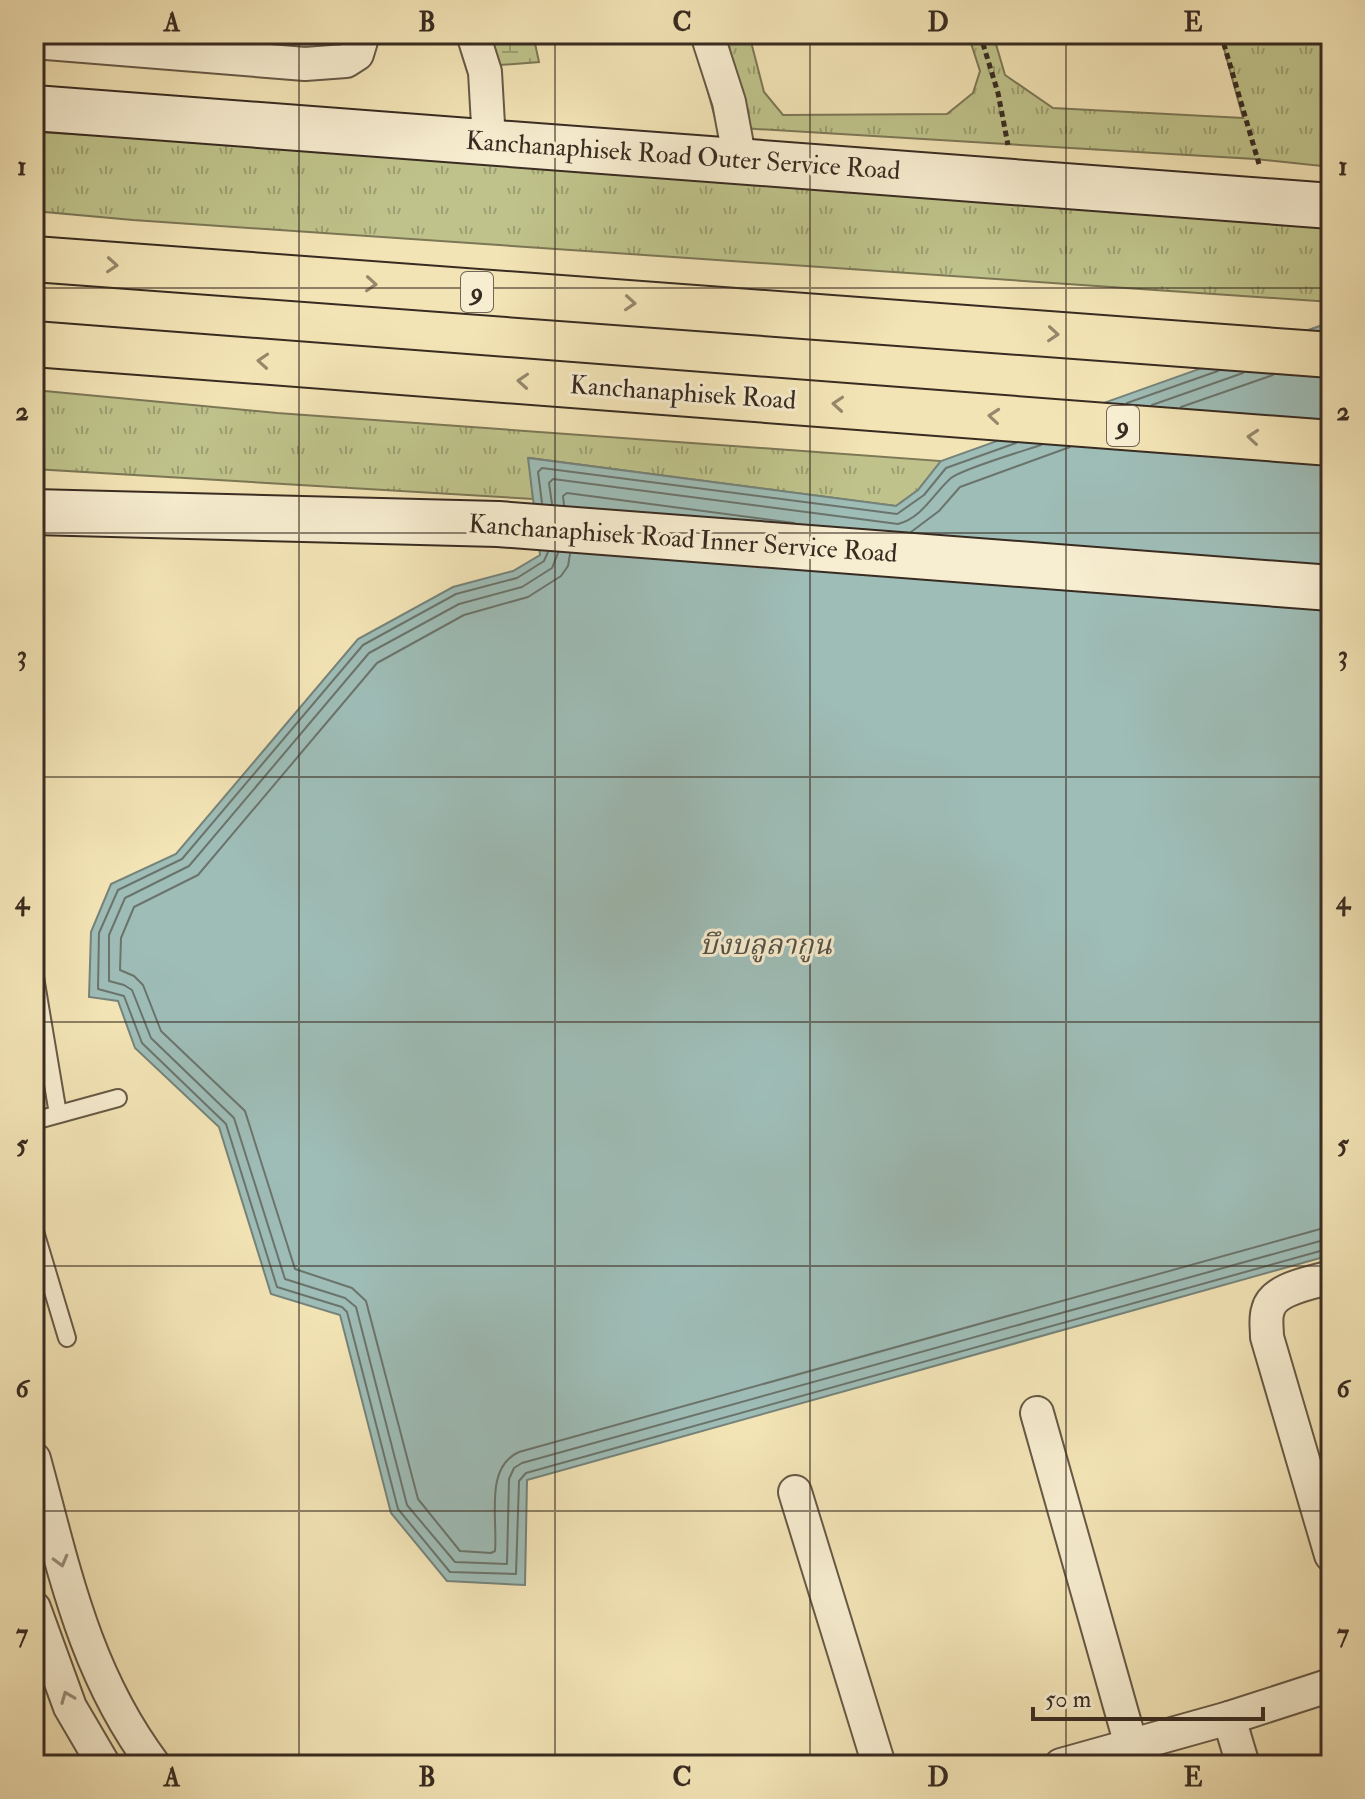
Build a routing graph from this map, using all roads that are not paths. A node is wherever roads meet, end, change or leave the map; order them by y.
1 (360, 34) edge
2 (473, 34) edge
3 (707, 34) edge
4 (34, 42) edge
5 (121, 42) edge
6 (34, 108) edge
7 (489, 142) junction
8 (740, 161) junction
9 (1331, 206) edge
10 (34, 259) edge
11 (34, 344) edge
12 (1331, 355) edge
13 (1331, 443) edge
14 (34, 512) edge
15 (1331, 588) edge
16 (34, 971) edge
17 (118, 1098) dead end
18 (58, 1114) junction
19 (34, 1121) edge
20 (34, 1228) edge
21 (1331, 1277) edge
22 (67, 1338) dead end
23 (1037, 1413) dead end
24 (34, 1459) edge
25 (795, 1492) dead end
26 (1331, 1555) edge
27 (34, 1608) edge
28 (1331, 1685) edge
29 (1229, 1718) junction
30 (1131, 1745) junction
31 (104, 1765) edge
32 (154, 1765) edge
33 (879, 1765) edge
34 (1061, 1765) edge
35 (1243, 1765) edge

1 - 5 street
2 - 7 street
3 - 8 street
4 - 5 street
6 - 7 main road, Kanchanaphisek Road Outer Service Road
7 - 8 main road, Kanchanaphisek Road Outer Service Road
8 - 9 main road, Kanchanaphisek Road Outer Service Road
10 -> 12 highway, 9
13 -> 11 highway, Kanchanaphisek Road / 9
14 - 15 main road, Kanchanaphisek Road Inner Service Road
16 - 18 lane
17 - 18 lane
18 - 19 lane
20 - 22 lane
21 - 26 street
23 - 30 street
24 -> 32 street
25 - 33 street
31 -> 27 street
28 - 29 street
29 - 30 street
29 - 35 street
30 - 34 street

